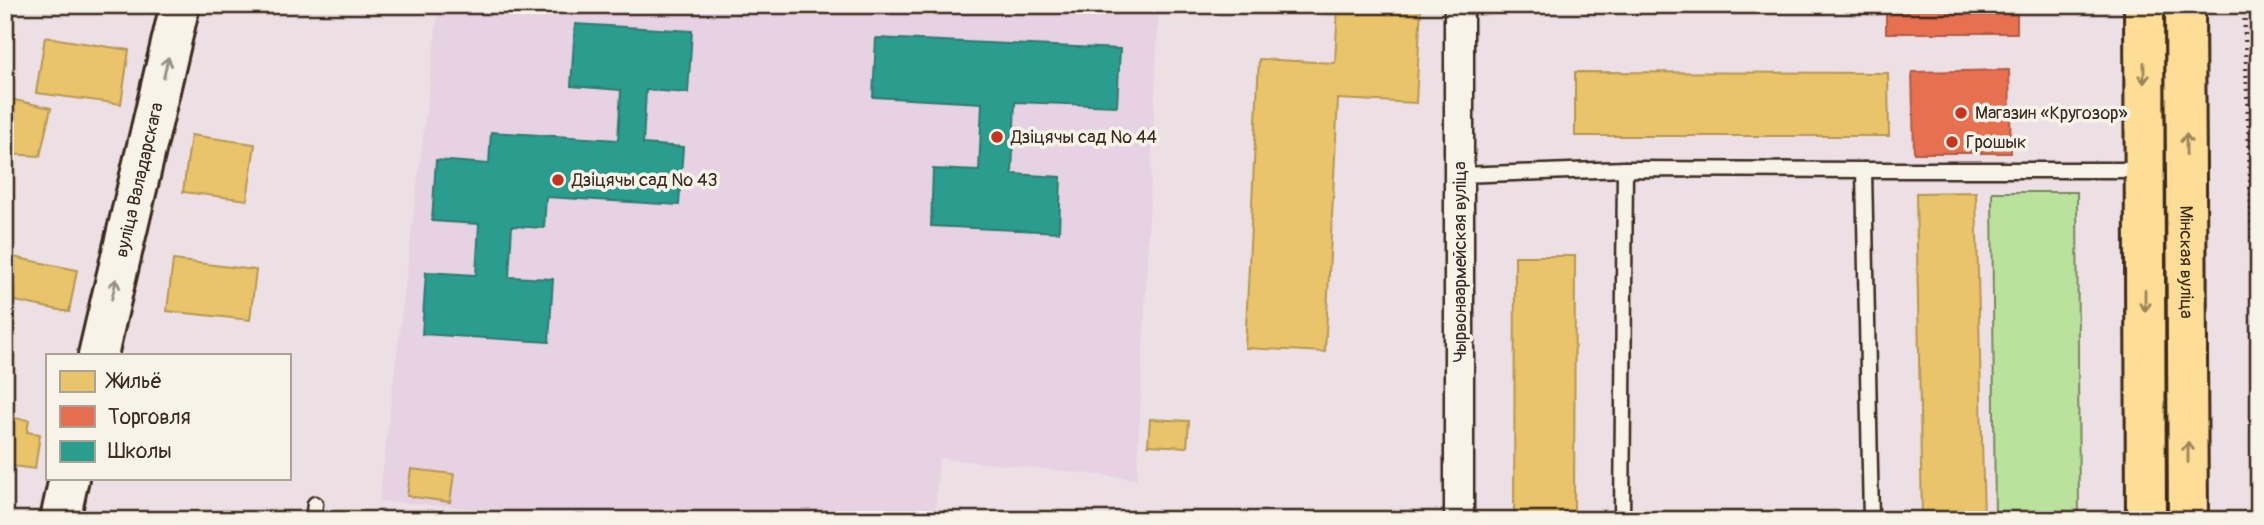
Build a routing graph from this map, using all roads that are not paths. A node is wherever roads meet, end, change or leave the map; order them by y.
1 (180, 5) edge
2 (1459, 5) edge
3 (2144, 5) edge
4 (2185, 5) edge
5 (1625, 169) junction
6 (1864, 170) junction
7 (2144, 170) junction
8 (1460, 176) junction
9 (98, 354) edge
10 (69, 480) edge
11 (315, 503) dead end
12 (60, 520) edge
13 (313, 520) edge
14 (1459, 520) edge
15 (1622, 520) edge
16 (1871, 520) edge
17 (2146, 520) edge
18 (2188, 520) edge

9 -> 1 main road, вуліца Валадарскага
2 - 8 street, Чырвонаармейская вуліца
3 -> 7 main road
18 -> 4 main road, Мінская вуліца
5 - 6 lane
5 - 8 lane
5 - 15 lane
6 - 7 lane
6 - 16 lane
7 -> 17 main road
8 - 14 street, Чырвонаармейская вуліца
10 - 12 main road
11 - 13 lane

